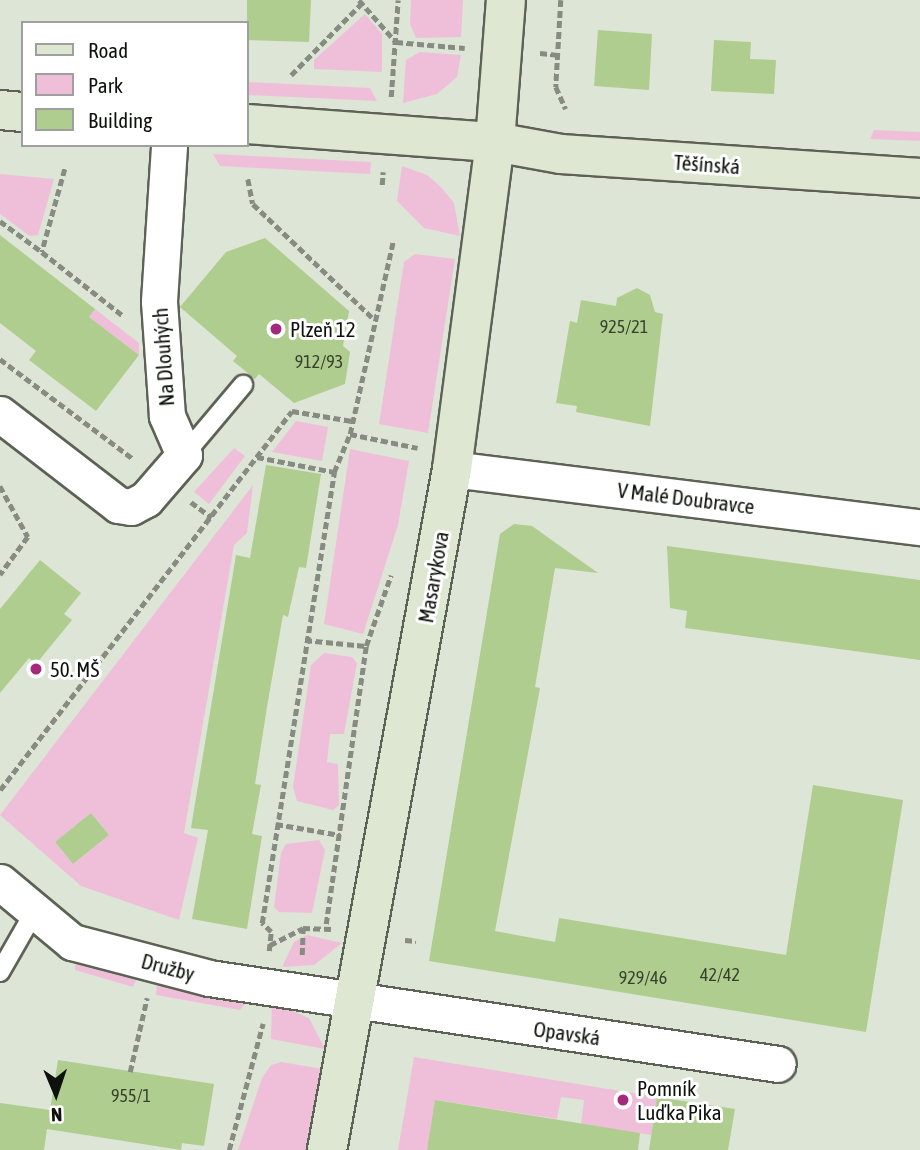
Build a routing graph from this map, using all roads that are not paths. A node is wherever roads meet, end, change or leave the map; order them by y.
1 (506, 0) edge
2 (0, 110) edge
3 (21, 112) edge
4 (248, 124) edge
5 (495, 142) junction
6 (169, 147) edge
7 (920, 178) edge
8 (243, 385) dead end
9 (0, 414) edge
10 (434, 465) junction
11 (173, 467) junction
12 (920, 527) edge
13 (0, 883) edge
14 (35, 911) junction
15 (0, 972) edge
16 (357, 1003) junction
17 (778, 1064) dead end
18 (327, 1150) edge

1 - 5 street, Masarykova
2 - 3 street
4 - 5 street
5 - 7 street, Těšínská
5 - 10 street, Masarykova
6 - 11 street, Na Dlouhých
8 - 11 lane
9 - 11 street
10 - 12 street, V Malé Doubravce
10 - 16 street, Masarykova
13 - 14 street, Družby
14 - 15 lane
14 - 16 street, Družby
16 - 17 street, Opavská
16 - 18 street, Masarykova

